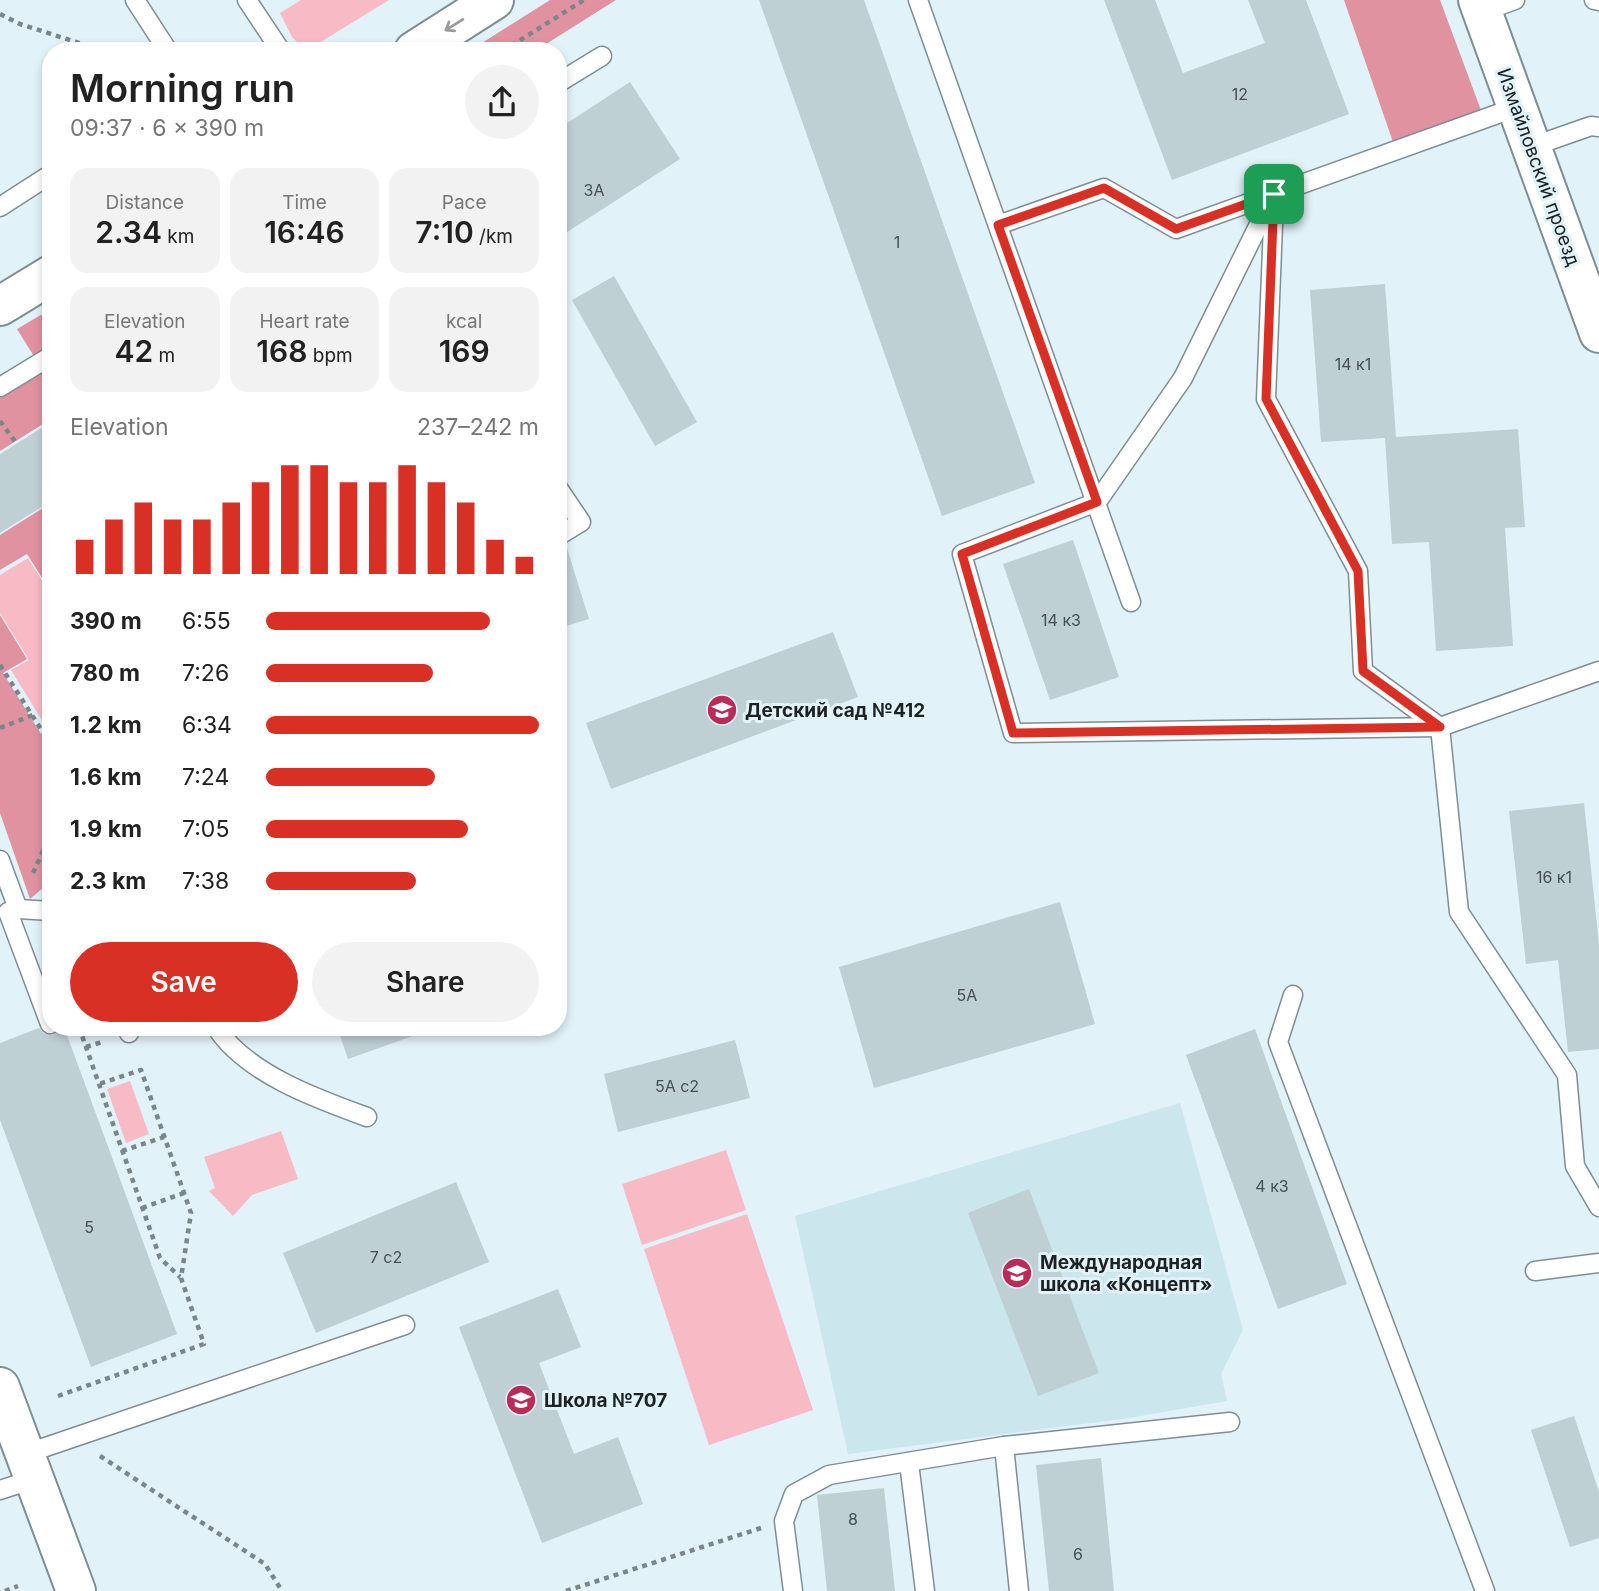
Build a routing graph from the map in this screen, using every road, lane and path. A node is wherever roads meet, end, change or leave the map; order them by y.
1 (135, 0) edge
2 (247, 0) edge
3 (494, 0) edge
4 (584, 0) edge
5 (918, 0) edge
6 (1492, 4) edge
7 (0, 14) edge
8 (76, 42) edge
9 (161, 42) edge
10 (275, 42) edge
11 (428, 42) edge
12 (517, 42) edge
13 (603, 56) dead end
14 (567, 78) edge
15 (1517, 107) junction
16 (1599, 127) edge
17 (1531, 146) junction
18 (42, 180) edge
19 (1274, 194) junction
20 (0, 207) edge
21 (998, 225) junction
22 (42, 280) edge
23 (0, 306) edge
24 (1599, 333) edge
25 (42, 361) edge
26 (0, 387) edge
27 (0, 421) edge
28 (17, 444) dead end
29 (567, 501) edge
30 (1097, 502) junction
31 (567, 531) edge
32 (1131, 602) dead end
33 (0, 665) edge
34 (1599, 671) edge
35 (33, 715) junction
36 (1440, 727) junction
37 (0, 729) edge
38 (42, 730) edge
39 (0, 860) edge
40 (42, 911) edge
41 (9, 912) edge
42 (1293, 995) dead end
43 (42, 1002) edge
44 (82, 1036) edge
45 (222, 1036) edge
46 (92, 1045) dead end
47 (86, 1048) junction
48 (99, 1084) junction
49 (367, 1117) dead end
50 (164, 1137) junction
51 (122, 1151) junction
52 (184, 1193) junction
53 (1599, 1207) edge
54 (142, 1208) junction
55 (1599, 1263) edge
56 (1535, 1271) dead end
57 (181, 1278) junction
58 (405, 1325) dead end
59 (0, 1387) edge
60 (58, 1396) dead end
61 (1230, 1422) dead end
62 (73, 1438) junction
63 (1004, 1446) junction
64 (909, 1463) junction
65 (20, 1474) edge
66 (783, 1521) junction
67 (18, 1587) dead end
68 (5, 1591) edge
69 (76, 1591) edge
70 (282, 1591) edge
71 (566, 1591) edge
72 (793, 1591) edge
73 (925, 1591) edge
74 (1019, 1591) edge
75 (1485, 1591) edge

1 - 9 lane
2 - 10 lane
3 -> 11 street
4 - 12 path
5 - 21 lane
6 - 15 street, Измайловский проезд
7 - 8 path
13 - 14 lane
15 - 17 street, Измайловский проезд
15 - 19 lane
16 - 17 lane
17 - 24 street, Измайловский проезд
18 - 20 lane
19 - 21 lane
19 - 30 lane
19 - 36 lane
21 - 30 lane
22 - 23 street
25 - 26 lane
27 - 28 path
29 - 31 lane
30 - 32 lane
30 - 36 lane
33 - 35 path
34 - 36 lane
35 - 37 path
35 - 38 path
36 - 53 lane
39 - 41 lane
40 - 41 lane
41 - 43 lane
42 - 75 lane
44 - 47 path
45 - 49 lane
46 - 47 path
47 - 48 path
48 - 50 path
48 - 51 path
50 - 51 path
50 - 52 path
51 - 54 path
52 - 54 path
52 - 57 path
54 - 57 path
55 - 56 lane
57 - 60 path
58 - 62 lane
59 - 65 street
61 - 63 lane
62 - 65 lane
62 - 70 path
63 - 64 lane
63 - 74 lane
64 - 66 lane
64 - 73 lane
65 - 69 street
66 - 71 path
66 - 72 lane
67 - 68 path

